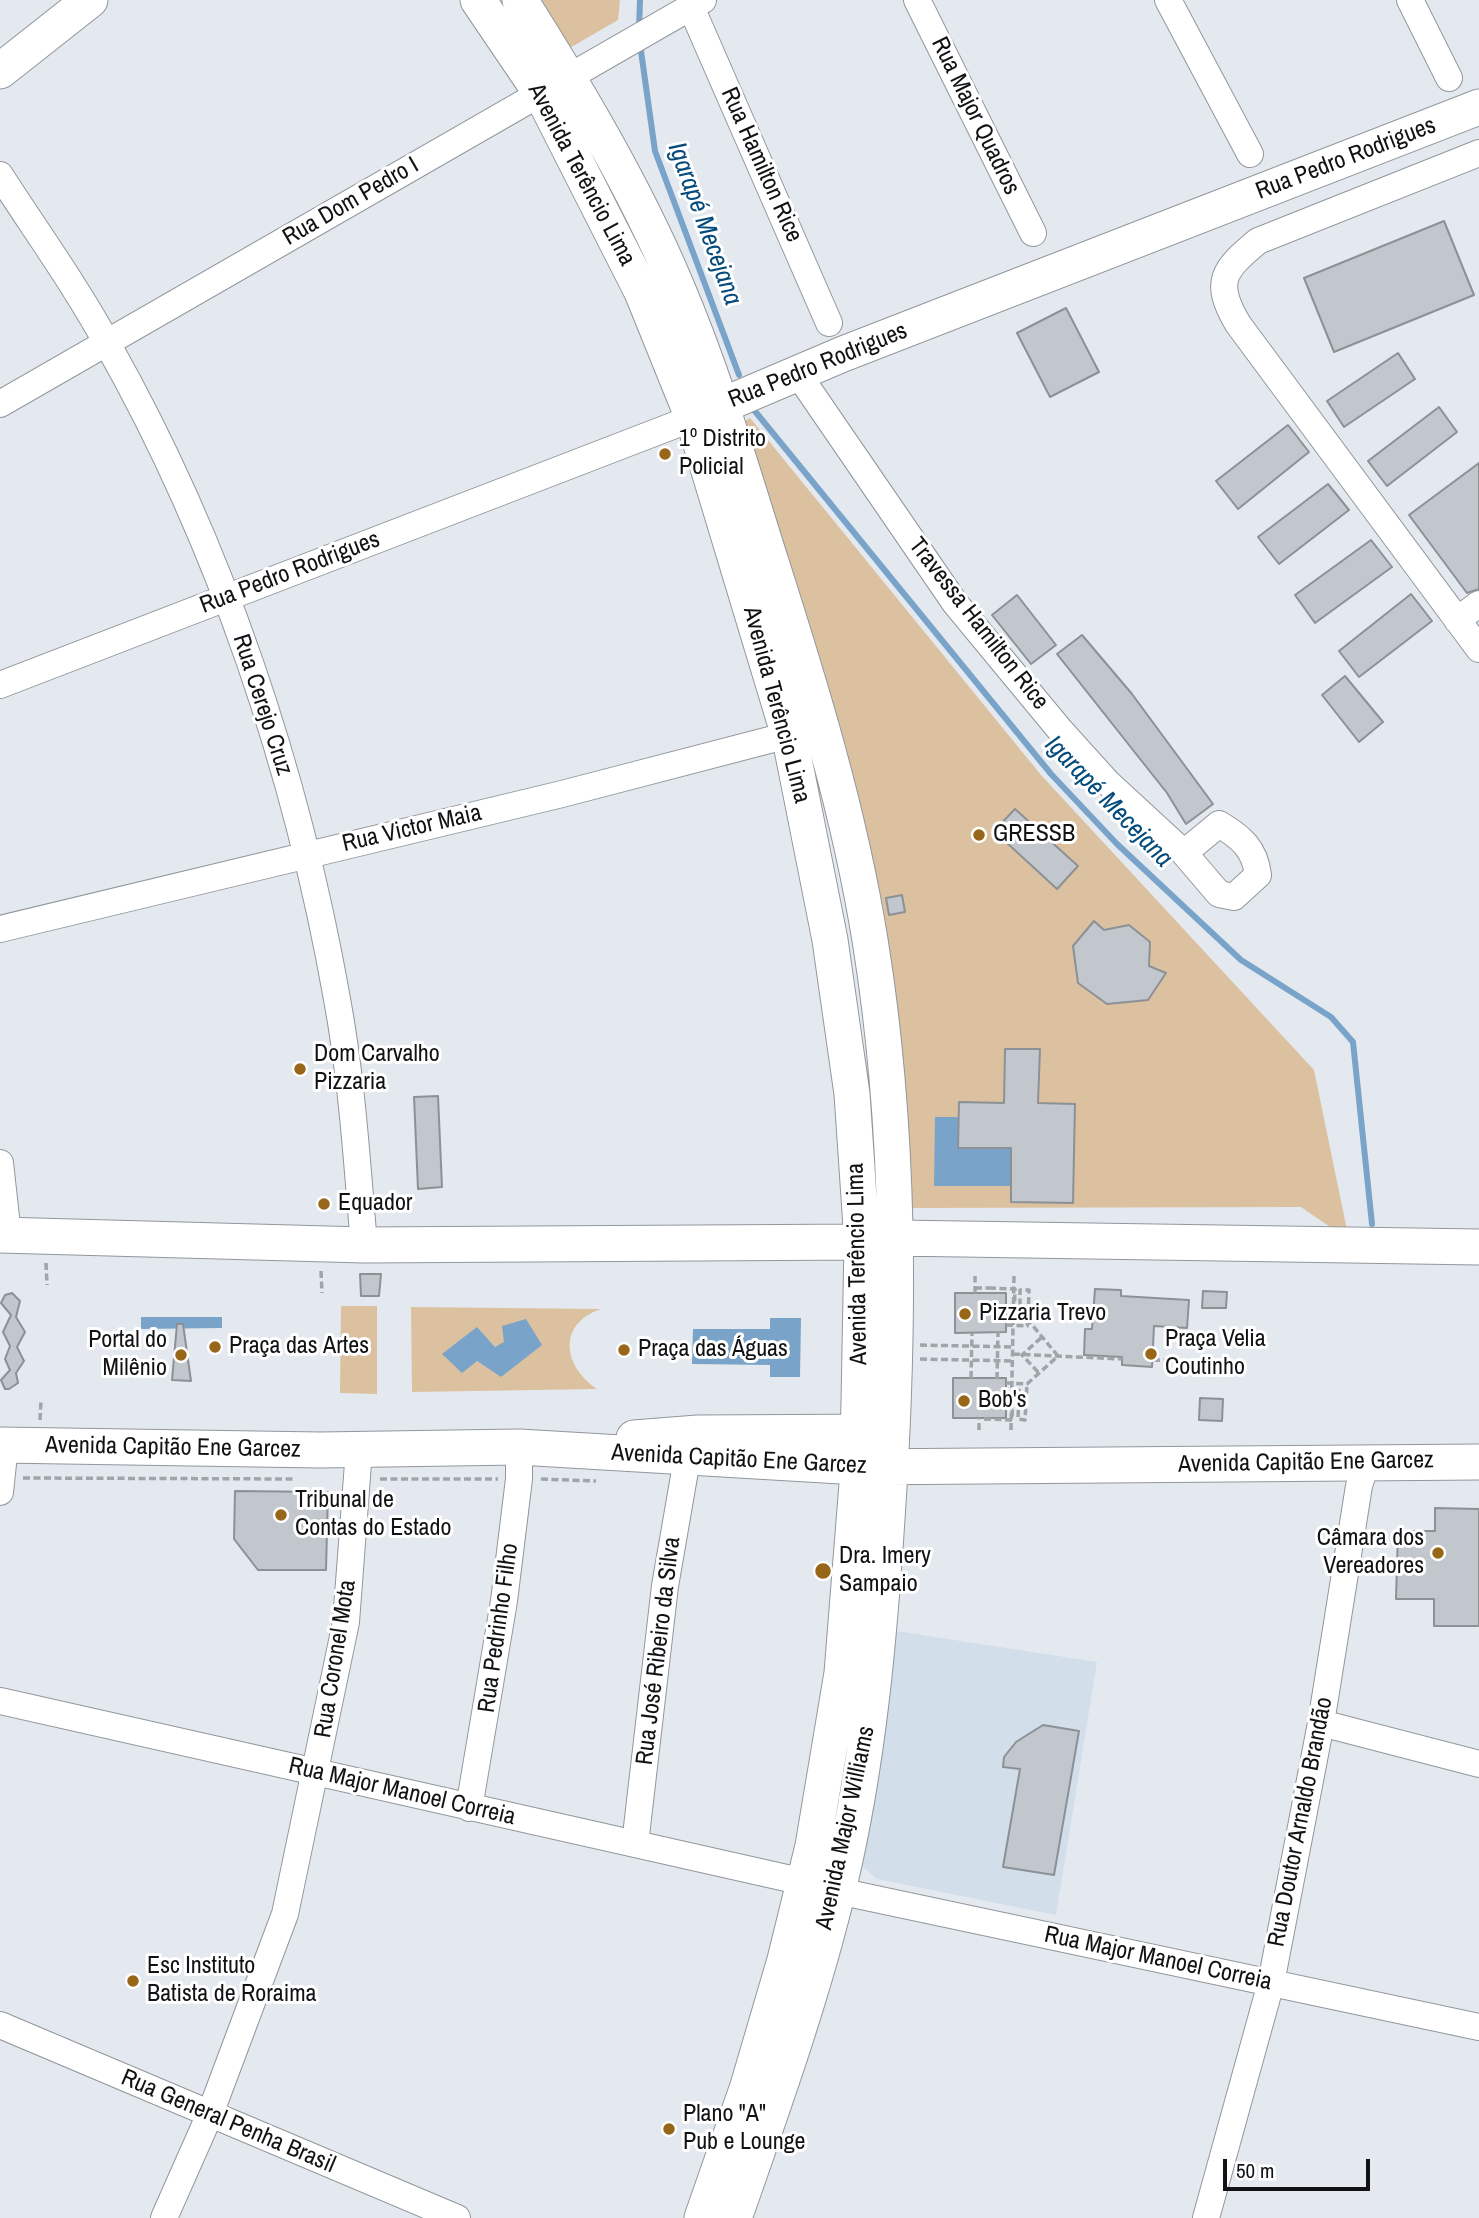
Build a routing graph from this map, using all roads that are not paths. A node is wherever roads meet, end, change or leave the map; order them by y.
1 (90, 0) edge
2 (478, 0) edge
3 (520, 0) edge
4 (917, 0) edge
5 (1168, 0) edge
6 (1410, 0) edge
7 (688, 9) edge
8 (0, 71) edge
9 (1449, 78) dead end
10 (555, 86) junction
11 (1479, 107) edge
12 (1479, 153) edge
13 (1250, 154) dead end
14 (0, 175) edge
15 (1033, 233) dead end
16 (830, 323) dead end
17 (108, 344) junction
18 (793, 376) junction
19 (0, 404) edge
20 (715, 409) junction
21 (227, 597) junction
22 (1479, 604) edge
23 (1457, 620) junction
24 (1479, 649) edge
25 (0, 685) edge
26 (825, 732) junction
27 (790, 739) junction
28 (1184, 853) dead end
29 (307, 854) junction
30 (0, 929) edge
31 (0, 1163) edge
32 (4, 1235) edge
33 (897, 1238) junction
34 (862, 1242) junction
35 (364, 1245) junction
36 (1479, 1247) edge
37 (858, 1432) junction
38 (893, 1432) junction
39 (2, 1445) edge
40 (519, 1447) junction
41 (359, 1450) junction
42 (687, 1459) junction
43 (1479, 1462) edge
44 (1366, 1463) junction
45 (874, 1467) junction
46 (0, 1492) edge
47 (0, 1701) edge
48 (1321, 1723) junction
49 (1479, 1764) edge
50 (316, 1772) junction
51 (469, 1808) junction
52 (635, 1844) junction
53 (804, 1882) junction
54 (838, 1891) junction
55 (1271, 1983) junction
56 (0, 2025) edge
57 (1479, 2027) edge
58 (210, 2114) junction
59 (164, 2218) edge
60 (457, 2218) edge
61 (702, 2218) edge
62 (734, 2218) edge
63 (1206, 2218) edge

1 - 8 main road
2 - 10 main road, Avenida Terêncio Lima
3 - 10 main road, Avenida Terêncio Lima
4 - 15 street, Rua Major Quadros
5 - 13 street
6 - 9 street
7 - 10 street, Rua Dom Pedro I
7 - 16 street, Rua Hamilton Rice
10 - 17 street, Rua Dom Pedro I
10 - 20 main road, Avenida Terêncio Lima
11 - 18 main road, Rua Pedro Rodrigues
12 - 23 street
14 - 17 street, Rua Cerejo Cruz
17 - 19 street, Rua Dom Pedro I
17 - 21 street, Rua Cerejo Cruz
18 - 20 main road, Rua Pedro Rodrigues
18 - 28 street, Travessa Hamilton Rice
20 - 21 street, Rua Pedro Rodrigues
20 - 26 main road, Avenida Terêncio Lima
20 - 27 main road, Avenida Terêncio Lima
21 - 25 street, Rua Pedro Rodrigues
21 - 29 street, Rua Cerejo Cruz
22 - 23 street
23 - 24 street
26 - 27 street, Rua Victor Maia
26 - 33 main road, Avenida Terêncio Lima
27 - 29 street, Rua Victor Maia
27 - 34 main road, Avenida Terêncio Lima
29 - 30 street, Rua Victor Maia
29 - 35 street, Rua Cerejo Cruz
31 - 32 street
32 - 35 main road
33 - 34 main road
33 - 36 main road
33 - 38 main road, Avenida Terêncio Lima
34 - 35 main road
34 - 37 main road, Avenida Terêncio Lima
37 - 38 main road
37 - 40 main road
37 - 45 main road, Avenida Terêncio Lima
38 - 45 main road, Avenida Terêncio Lima
39 - 41 main road, Avenida Capitão Ene Garcez
39 - 46 street
40 - 41 main road, Avenida Capitão Ene Garcez
40 - 42 main road, Avenida Capitão Ene Garcez
40 - 51 street, Rua Pedrinho Filho
41 - 50 street, Rua Coronel Mota
42 - 45 main road, Avenida Capitão Ene Garcez
42 - 52 street, Rua José Ribeiro da Silva
43 - 44 main road, Avenida Capitão Ene Garcez
44 - 45 main road, Avenida Capitão Ene Garcez
44 - 48 street, Rua Doutor Arnaldo Brandão
45 - 53 main road, Avenida Major Williams
45 - 54 main road, Avenida Major Williams
47 - 50 street, Rua Major Manoel Correia
48 - 49 street
48 - 55 street, Rua Doutor Arnaldo Brandão
50 - 51 street, Rua Major Manoel Correia
50 - 58 street, Rua Coronel Mota
51 - 52 street, Rua Major Manoel Correia
52 - 53 street, Rua Major Manoel Correia
53 - 61 main road, Avenida Major Williams
54 - 55 street, Rua Major Manoel Correia
54 - 62 main road, Avenida Major Williams
55 - 57 street, Rua Major Manoel Correia
55 - 63 street, Rua Doutor Arnaldo Brandão
56 - 58 street, Rua General Penha Brasil
58 - 59 street, Rua Coronel Mota
58 - 60 street, Rua General Penha Brasil

